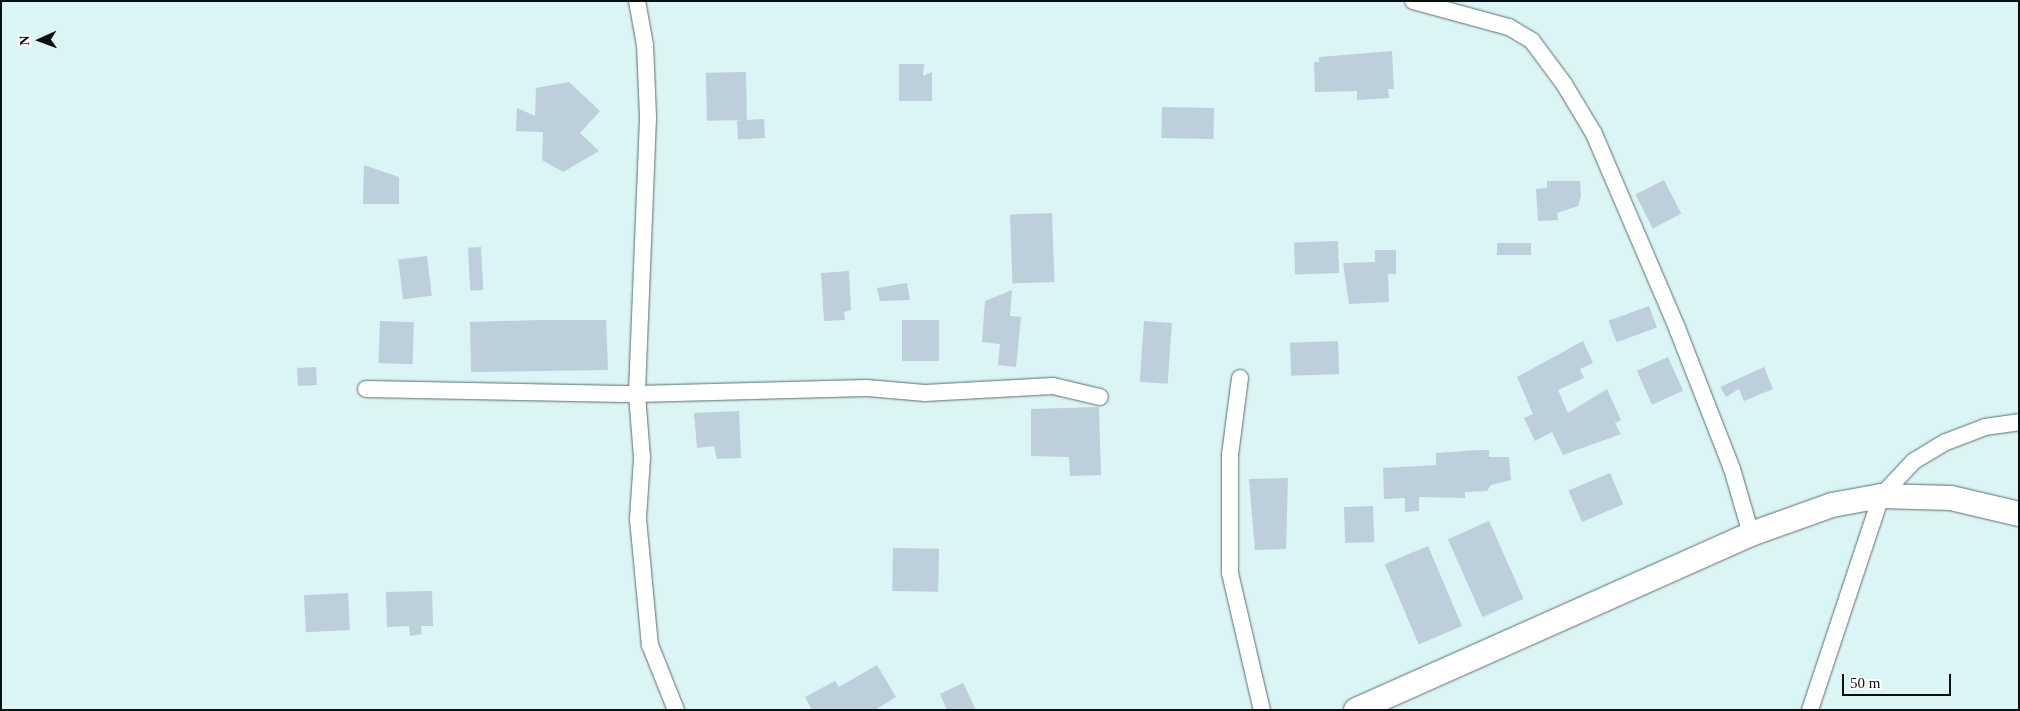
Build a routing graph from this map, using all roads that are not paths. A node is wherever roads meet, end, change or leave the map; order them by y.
1 (637, 1) edge
2 (1414, 1) edge
3 (1240, 378) dead end
4 (366, 389) dead end
5 (637, 394) junction
6 (1100, 397) dead end
7 (2019, 422) edge
8 (1881, 496) junction
9 (2019, 514) edge
10 (1751, 534) junction
11 (676, 710) edge
12 (1262, 710) edge
13 (1356, 710) edge
14 (1810, 710) edge

1 - 5 street
2 - 10 street
3 - 12 street
4 - 5 street
5 - 6 street
5 - 11 street
7 - 8 street
8 - 9 main road
8 - 10 main road
8 - 14 street
10 - 13 main road

